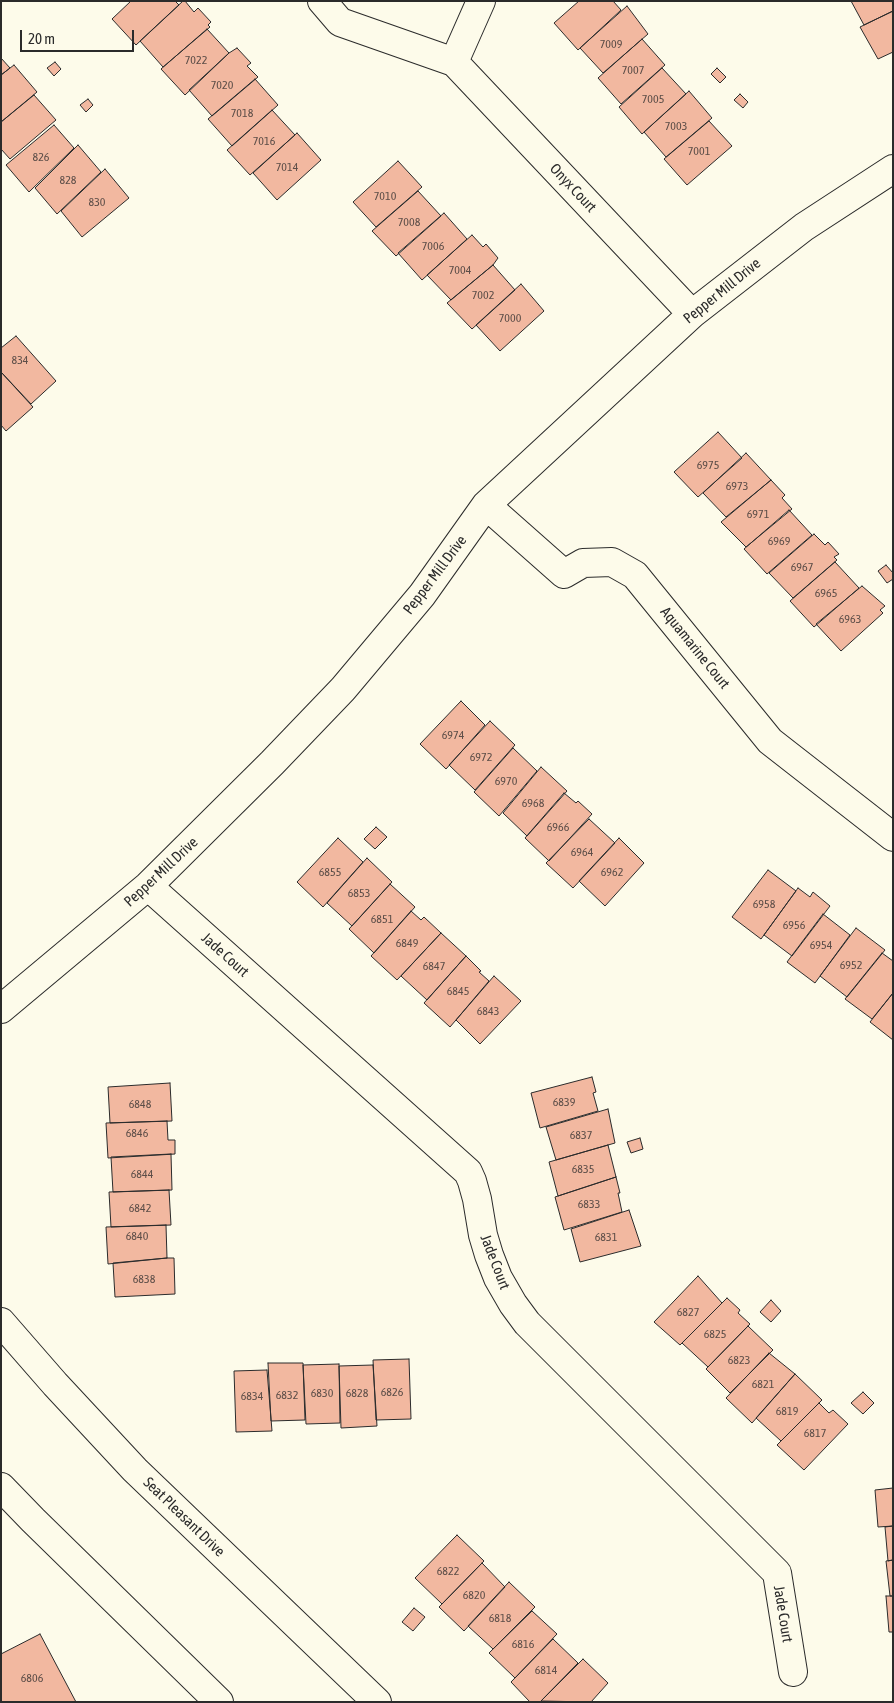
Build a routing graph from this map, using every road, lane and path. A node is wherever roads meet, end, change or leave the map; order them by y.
1 (322, 1) edge
2 (481, 1) edge
3 (454, 62) junction
4 (893, 169) edge
5 (692, 314) junction
6 (486, 505) junction
7 (893, 837) edge
8 (148, 886) junction
9 (1, 1009) edge
10 (1, 1322) edge
11 (1, 1486) edge
12 (792, 1672) dead end
13 (219, 1702) edge
14 (377, 1702) edge

1 - 3 street, Onyx Court
2 - 3 street
3 - 5 street, Onyx Court
4 - 5 street, Pepper Mill Drive
5 - 6 street, Pepper Mill Drive
6 - 7 street, Aquamarine Court
6 - 8 street, Pepper Mill Drive
8 - 9 street, Pepper Mill Drive
8 - 12 street, Jade Court
10 - 14 street, Seat Pleasant Drive
11 - 13 street

